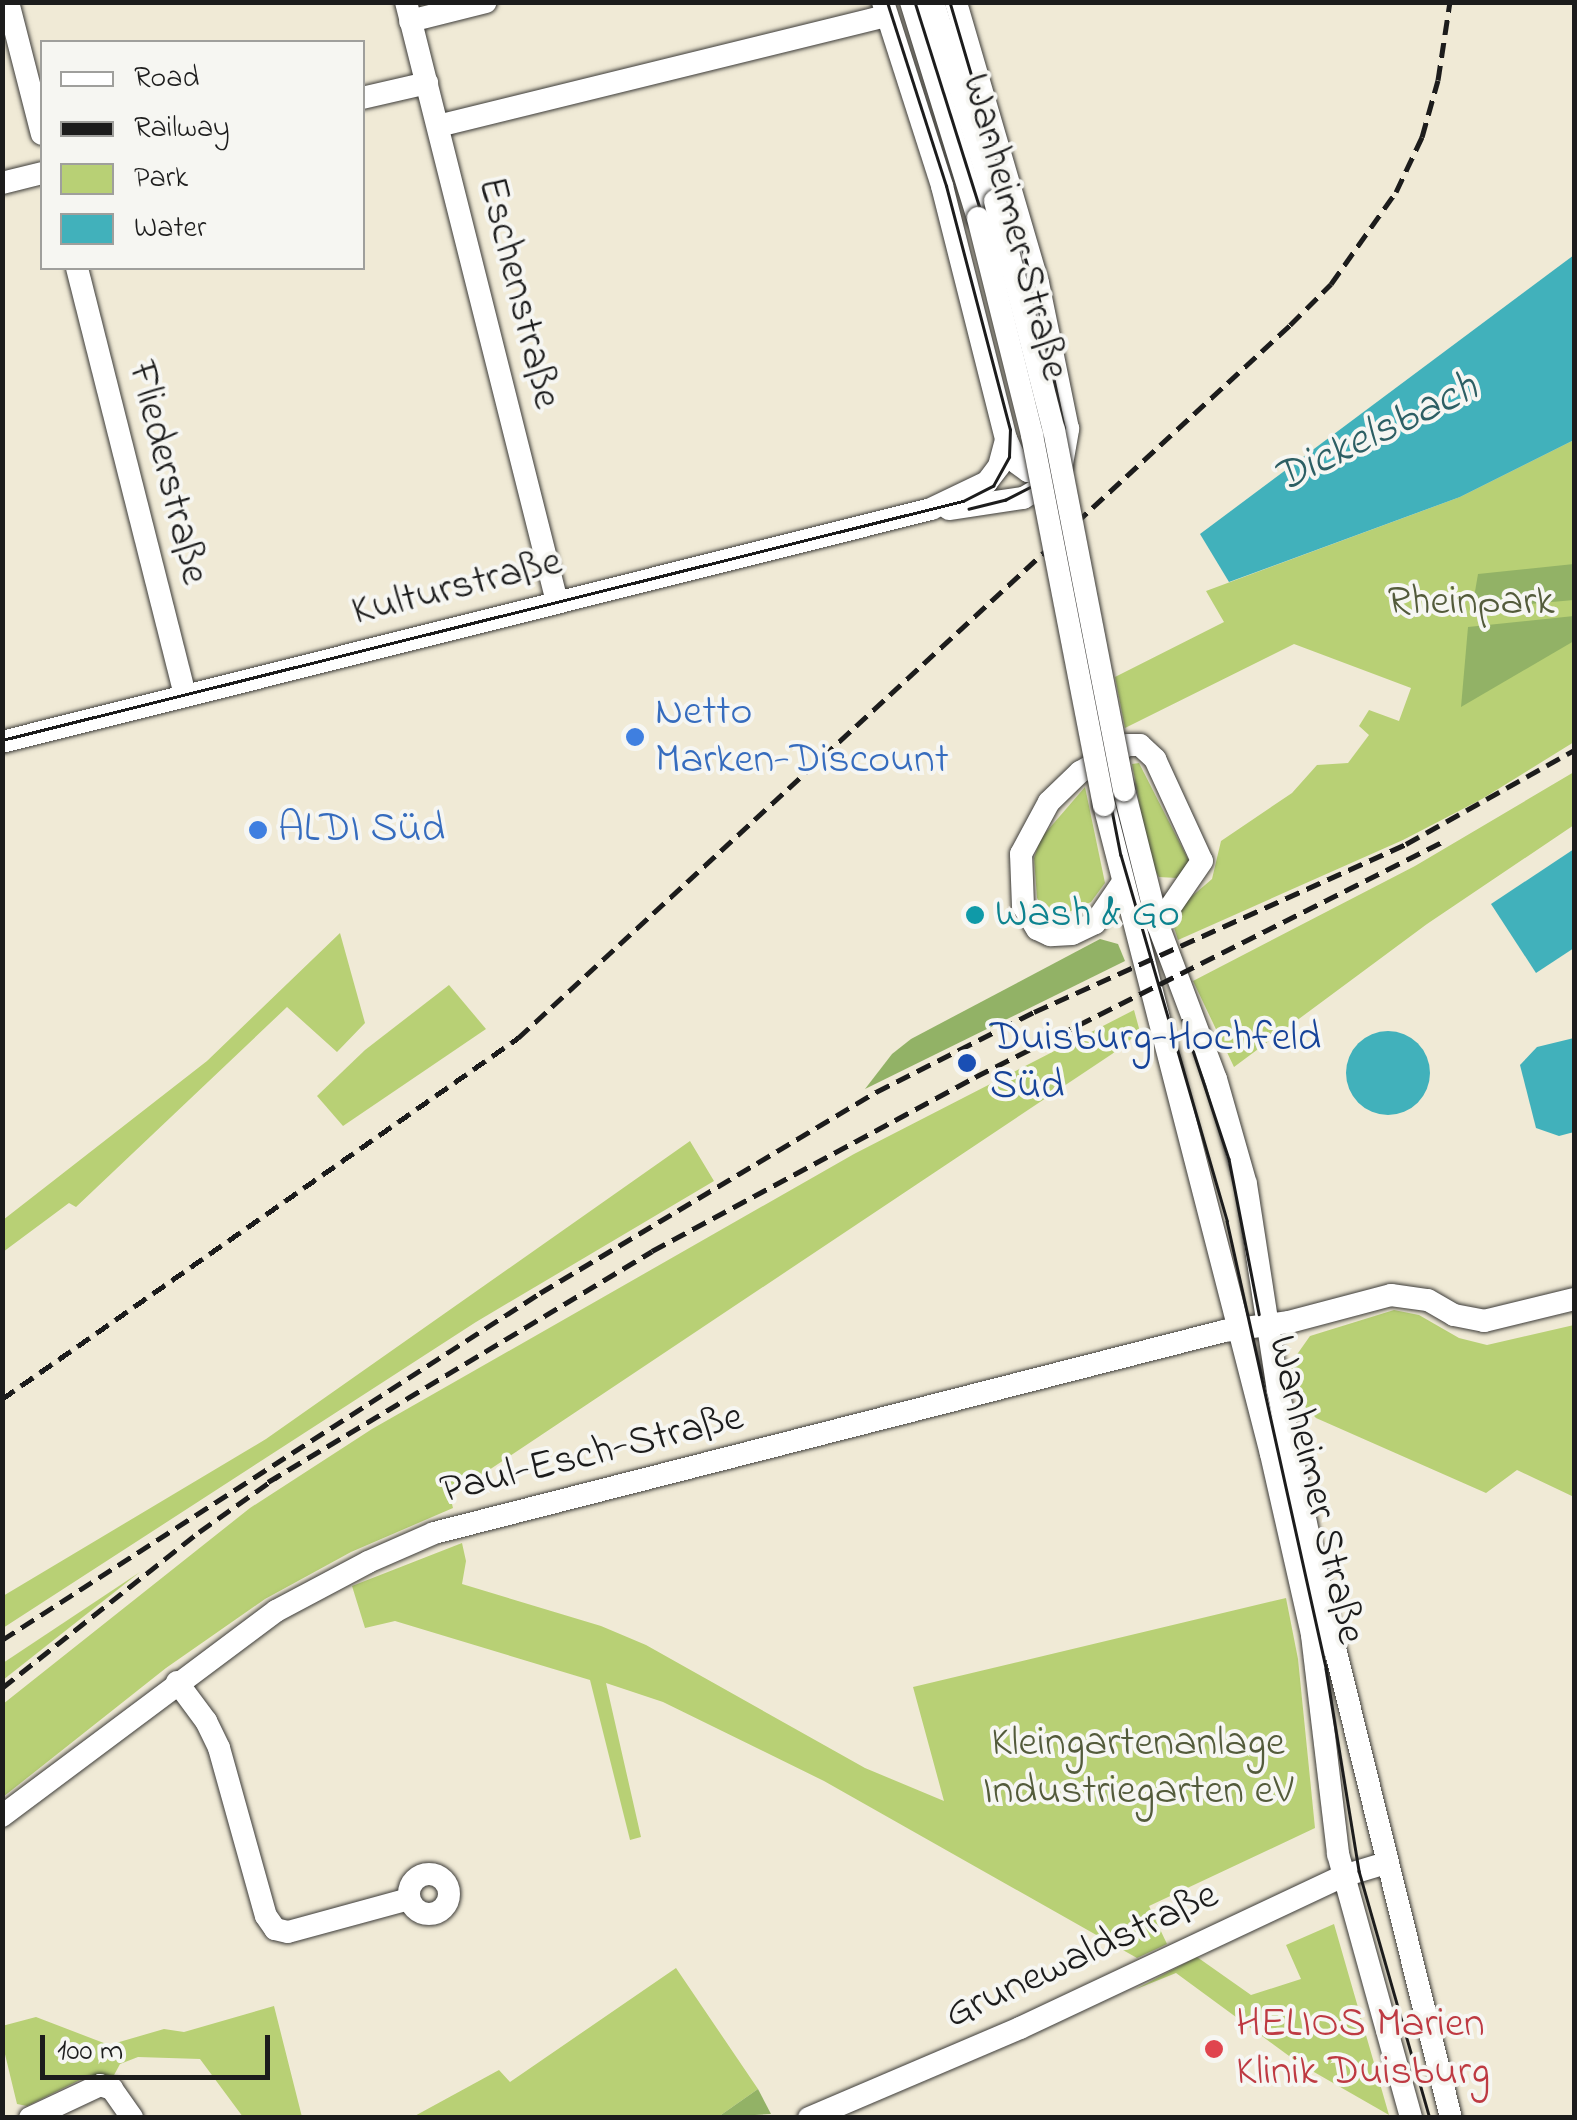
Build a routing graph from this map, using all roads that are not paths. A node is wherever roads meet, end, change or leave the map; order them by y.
1 (8, 2) edge
2 (486, 2) edge
3 (911, 2) edge
4 (933, 2) edge
5 (956, 2) edge
6 (885, 10) edge
7 (408, 12) edge
8 (427, 82) junction
9 (365, 97) edge
10 (40, 126) edge
11 (438, 126) junction
12 (40, 174) edge
13 (2, 183) edge
14 (77, 270) edge
15 (1006, 438) junction
16 (1062, 464) junction
17 (931, 509) junction
18 (558, 602) junction
19 (184, 696) junction
20 (2, 742) edge
21 (1134, 881) junction
22 (1183, 887) junction
23 (1095, 923) junction
24 (1158, 924) junction
25 (1137, 940) junction
26 (1574, 1300) edge
27 (1271, 1326) junction
28 (1240, 1329) junction
29 (177, 1682) junction
30 (2, 1816) edge
31 (1386, 1863) junction
32 (1343, 1876) junction
33 (410, 1899) dead end
34 (30, 2118) edge
35 (132, 2118) edge
36 (809, 2118) edge
37 (1412, 2118) edge
38 (1451, 2118) edge

1 - 10 street
2 - 7 street
3 - 21 street, Wanheimer Straße, bridge
4 - 21 street, Wanheimer Straße, bridge
5 - 16 street, Wanheimer Straße
6 - 11 street
6 - 15 street, Wanheimer Straße
7 - 8 street, Eschenstraße
8 - 9 street
8 - 11 street, Eschenstraße
11 - 18 street, Eschenstraße
12 - 13 street
14 - 19 street, Fliederstraße
15 - 16 street, Wanheimer Straße
15 - 17 street, Wanheimer Straße
16 - 17 street
17 - 18 street, Kulturstraße
18 - 19 street, Kulturstraße
19 - 20 street, Kulturstraße
21 - 22 street
21 - 23 street
21 - 24 street, Wanheimer Straße
21 - 25 street, Wanheimer Straße
22 - 23 street
22 - 24 street
23 - 25 street
24 - 27 street, Wanheimer Straße
25 - 28 street, Wanheimer Straße
26 - 27 street, Paul-Esch-Straße
27 - 28 street, Paul-Esch-Straße
27 - 31 street, Wanheimer Straße
28 - 29 street, Paul-Esch-Straße
28 - 32 street, Wanheimer Straße
29 - 30 street, Paul-Esch-Straße
29 - 33 street
31 - 32 street, Grunewaldstraße
31 - 38 street, Wanheimer Straße
32 - 36 street, Grunewaldstraße
32 - 37 street, Wanheimer Straße
34 - 35 street

